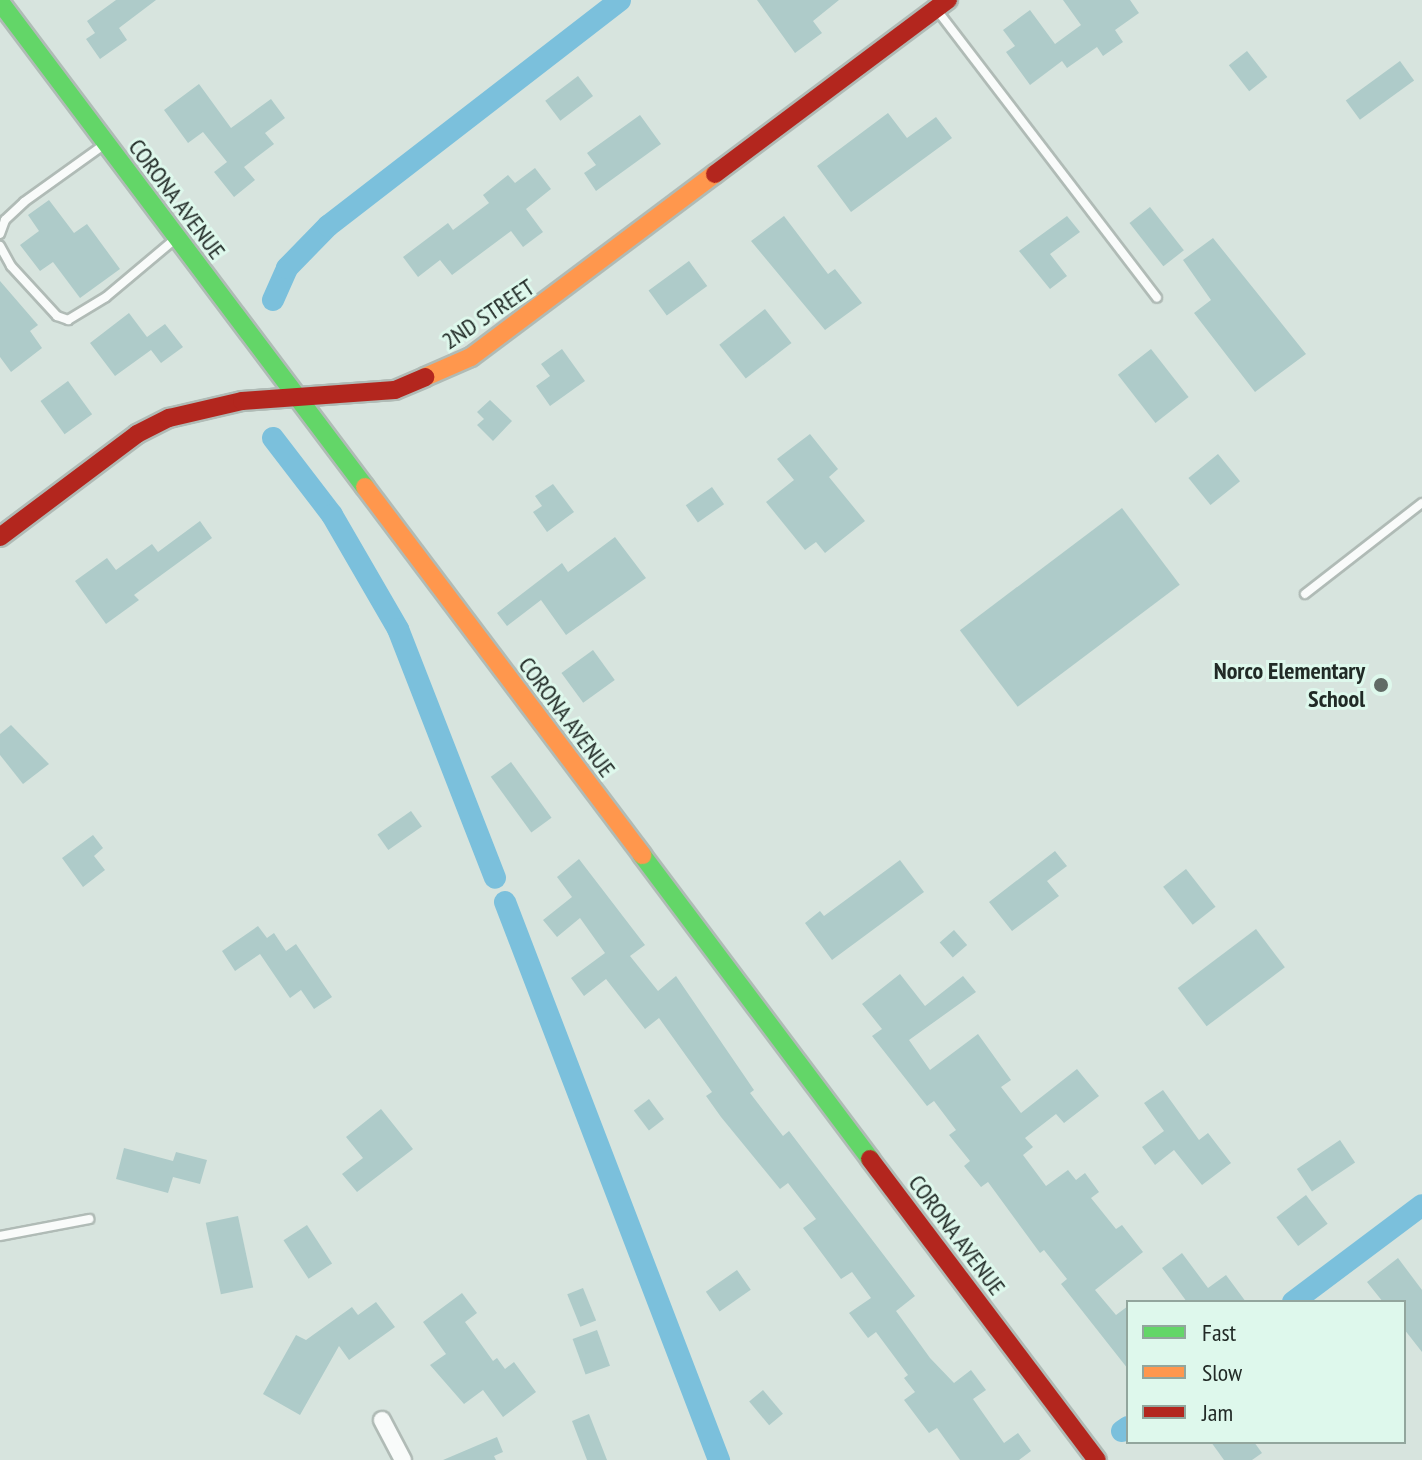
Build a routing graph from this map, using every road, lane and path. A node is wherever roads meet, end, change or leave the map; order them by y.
1 (0, 2) edge
2 (942, 4) edge
3 (106, 144) junction
4 (0, 234) edge
5 (176, 238) junction
6 (0, 246) edge
7 (1157, 298) dead end
8 (296, 399) junction
9 (1422, 503) edge
10 (0, 537) edge
11 (1305, 594) dead end
12 (89, 1219) dead end
13 (0, 1236) edge
14 (382, 1420) dead end
15 (403, 1460) edge
16 (1097, 1460) edge

1 - 3 street, CORONA AVENUE
2 - 7 lane
2 - 8 street, 2ND STREET
3 - 4 lane
3 - 5 street, CORONA AVENUE
5 - 6 lane
5 - 8 street, CORONA AVENUE
8 - 10 street, 2ND STREET
8 - 16 street, CORONA AVENUE
9 - 11 lane
12 - 13 lane
14 - 15 street

